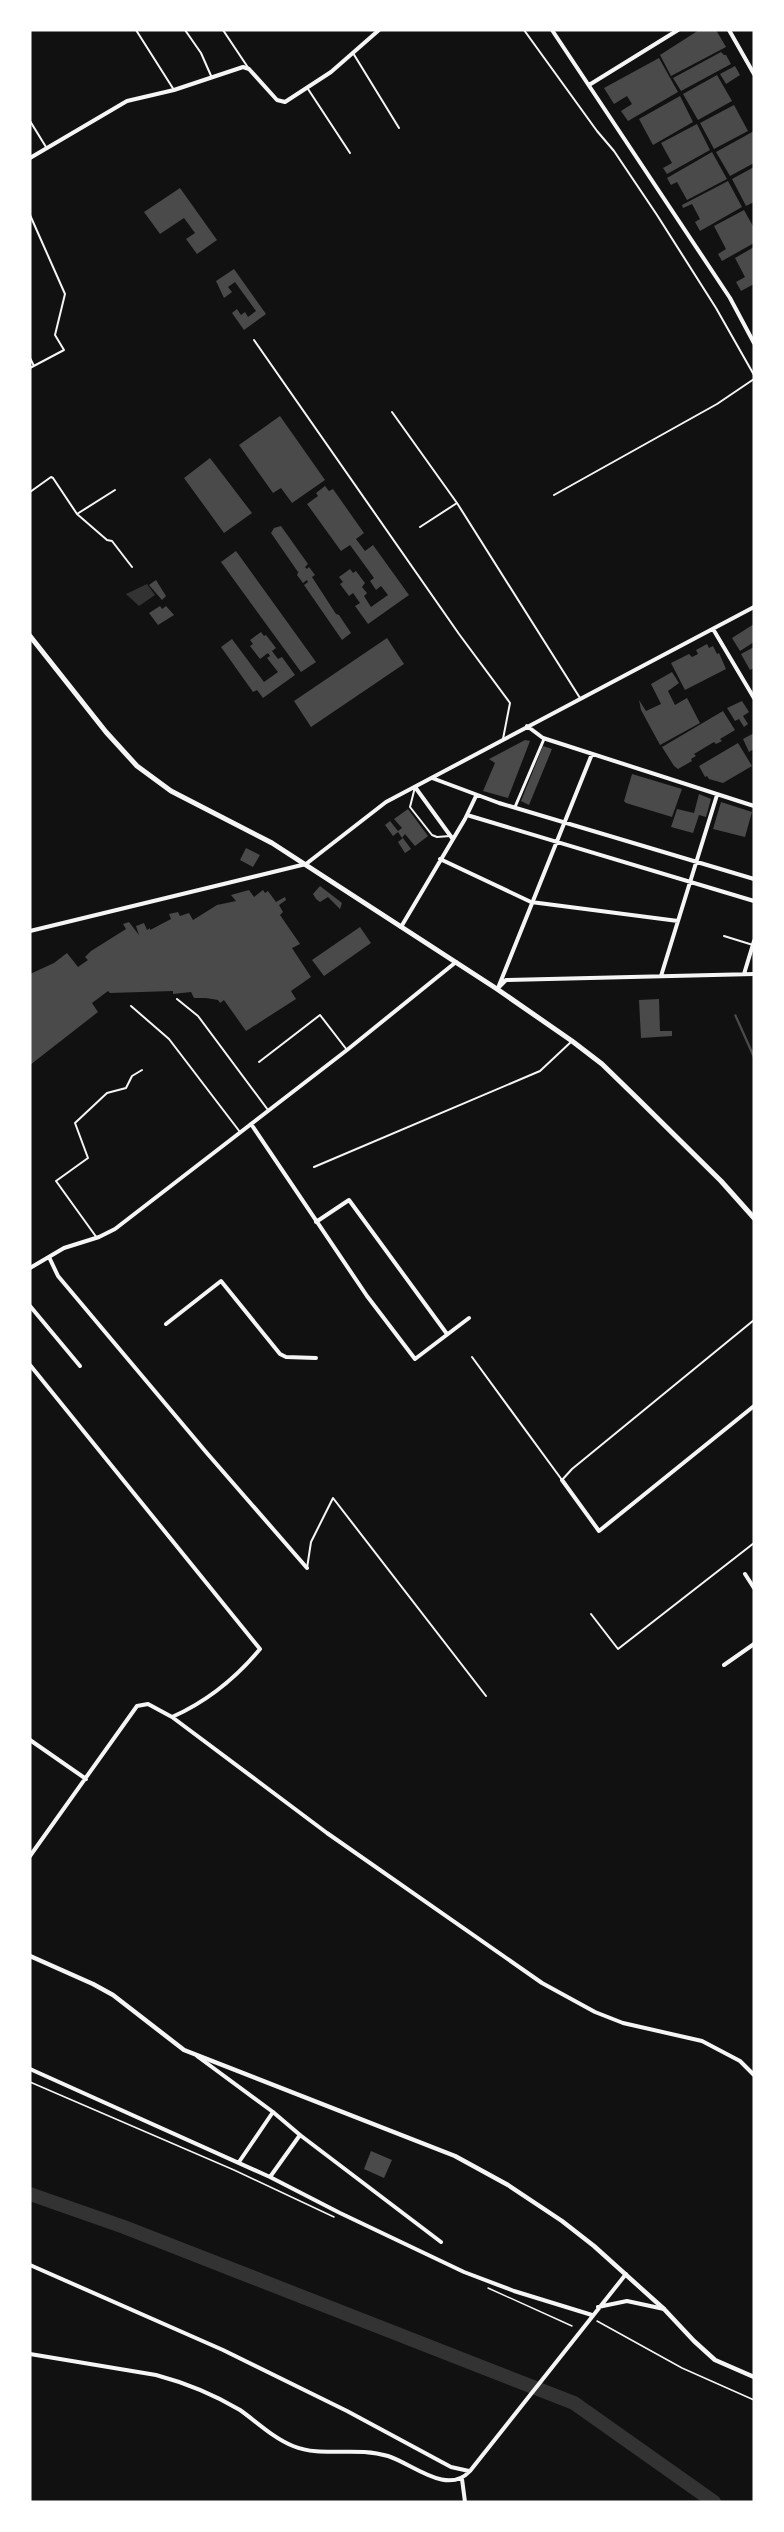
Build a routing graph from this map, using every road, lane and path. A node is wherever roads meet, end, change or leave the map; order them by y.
1 (136, 30) edge
2 (185, 30) edge
3 (222, 30) edge
4 (379, 30) edge
5 (524, 30) edge
6 (552, 30) edge
7 (678, 30) edge
8 (729, 30) edge
9 (353, 53) junction
10 (249, 69) junction
11 (754, 74) edge
12 (212, 78) junction
13 (589, 85) junction
14 (308, 89) junction
15 (174, 90) junction
16 (30, 121) edge
17 (399, 128) dead end
18 (47, 148) junction
19 (350, 153) dead end
20 (30, 158) edge
21 (30, 215) edge
22 (254, 340) dead end
23 (754, 343) edge
24 (30, 358) edge
25 (34, 366) junction
26 (30, 368) edge
27 (754, 377) edge
28 (392, 412) dead end
29 (115, 490) dead end
30 (30, 492) edge
31 (554, 495) dead end
32 (457, 503) junction
33 (77, 514) junction
34 (420, 527) dead end
35 (132, 567) dead end
36 (754, 608) edge
37 (713, 629) junction
38 (30, 636) edge
39 (580, 698) junction
40 (754, 698) edge
41 (527, 726) junction
42 (503, 739) junction
43 (544, 739) junction
44 (592, 754) junction
45 (431, 778) junction
46 (415, 787) junction
47 (717, 795) junction
48 (476, 796) junction
49 (754, 806) edge
50 (515, 807) junction
51 (467, 815) junction
52 (564, 822) junction
53 (451, 837) junction
54 (556, 841) junction
55 (440, 860) junction
56 (697, 862) junction
57 (306, 864) junction
58 (754, 879) edge
59 (691, 882) junction
60 (754, 901) edge
61 (531, 902) junction
62 (678, 921) junction
63 (401, 927) junction
64 (30, 931) edge
65 (724, 936) dead end
66 (753, 943) edge
67 (456, 962) junction
68 (744, 974) junction
69 (754, 974) edge
70 (662, 976) junction
71 (497, 989) junction
72 (177, 999) dead end
73 (131, 1006) dead end
74 (572, 1041) junction
75 (347, 1050) junction
76 (259, 1062) dead end
77 (142, 1070) dead end
78 (268, 1110) junction
79 (251, 1124) junction
80 (240, 1132) junction
81 (314, 1167) dead end
82 (754, 1218) edge
83 (316, 1222) junction
84 (96, 1238) junction
85 (49, 1257) junction
86 (31, 1266) edge
87 (30, 1306) edge
88 (469, 1318) dead end
89 (754, 1320) edge
90 (166, 1324) dead end
91 (447, 1334) junction
92 (472, 1357) dead end
93 (316, 1358) dead end
94 (30, 1365) edge
95 (80, 1366) dead end
96 (754, 1406) edge
97 (562, 1480) junction
98 (754, 1543) edge
99 (307, 1568) joint
100 (745, 1574) dead end
101 (754, 1588) edge
102 (591, 1614) dead end
103 (754, 1644) edge
104 (724, 1665) dead end
105 (486, 1696) dead end
106 (172, 1718) junction
107 (30, 1740) edge
108 (87, 1779) junction
109 (30, 1856) edge
110 (30, 1956) edge
111 (194, 2054) junction
112 (30, 2069) edge
113 (754, 2075) edge
114 (30, 2082) edge
115 (273, 2112) junction
116 (300, 2135) junction
117 (238, 2162) junction
118 (270, 2177) junction
119 (335, 2217) dead end
120 (441, 2242) dead end
121 (30, 2265) edge
122 (626, 2274) junction
123 (481, 2285) dead end
124 (597, 2308) junction
125 (664, 2309) junction
126 (590, 2317) junction
127 (572, 2326) dead end
128 (30, 2354) edge
129 (754, 2377) edge
130 (754, 2400) edge
131 (470, 2471) junction
132 (462, 2480) junction
133 (465, 2502) edge

1 - 15 lane
2 - 12 lane
3 - 10 lane
4 - 9 street
5 - 27 lane
6 - 13 street
7 - 13 street
8 - 11 street
9 - 14 street
9 - 17 lane
10 - 12 street
10 - 14 street
12 - 15 street
13 - 23 street
14 - 19 lane
15 - 18 street
16 - 18 lane
18 - 20 street
21 - 25 lane
22 - 42 lane
24 - 25 lane
25 - 26 lane
27 - 31 lane
28 - 32 lane
29 - 33 lane
30 - 33 lane
32 - 34 lane
32 - 39 lane
33 - 35 lane
36 - 37 street
37 - 39 street
37 - 40 street
38 - 57 main road
39 - 41 street
41 - 42 street
41 - 43 street
42 - 45 street
43 - 44 street
43 - 50 street
44 - 47 street
44 - 52 street
45 - 46 street
45 - 48 street
46 - 53 street
46 - 53 lane
46 - 57 street
47 - 49 street
47 - 56 street
48 - 50 street
48 - 51 street
50 - 52 street
51 - 53 street
51 - 54 street
52 - 54 street
52 - 56 street
53 - 55 street
54 - 59 street
54 - 61 street
55 - 61 street
55 - 63 street
56 - 58 street
56 - 59 street
57 - 63 main road
57 - 64 street
59 - 60 street
59 - 62 street
61 - 62 street
61 - 71 street
62 - 70 street
63 - 67 main road
65 - 66 lane
66 - 68 street
67 - 71 main road
67 - 75 street
68 - 69 street
68 - 70 street
70 - 71 street
71 - 74 main road
72 - 78 lane
73 - 80 lane
74 - 81 lane
74 - 82 main road
75 - 76 lane
75 - 78 street
77 - 84 lane
78 - 79 street
79 - 80 street
79 - 83 street
80 - 84 street
83 - 91 street
83 - 91 street
84 - 85 street
85 - 86 street
85 - 99 street
87 - 95 street
88 - 91 street
89 - 97 lane
90 - 93 street
92 - 97 lane
94 - 106 street
96 - 97 street
98 - 102 lane
99 - 105 lane
100 - 101 street
103 - 104 street
106 - 108 street
106 - 113 street
107 - 108 street
108 - 109 street
110 - 111 street
111 - 115 street
111 - 122 street
112 - 117 street
114 - 119 path
115 - 116 street
115 - 117 street
116 - 118 street
116 - 120 street
117 - 118 street
118 - 126 street
121 - 131 street
122 - 124 street
122 - 125 street
123 - 127 path
124 - 125 street
124 - 126 street
125 - 129 street
126 - 130 path
126 - 131 street
128 - 132 street
131 - 132 street
132 - 133 street

